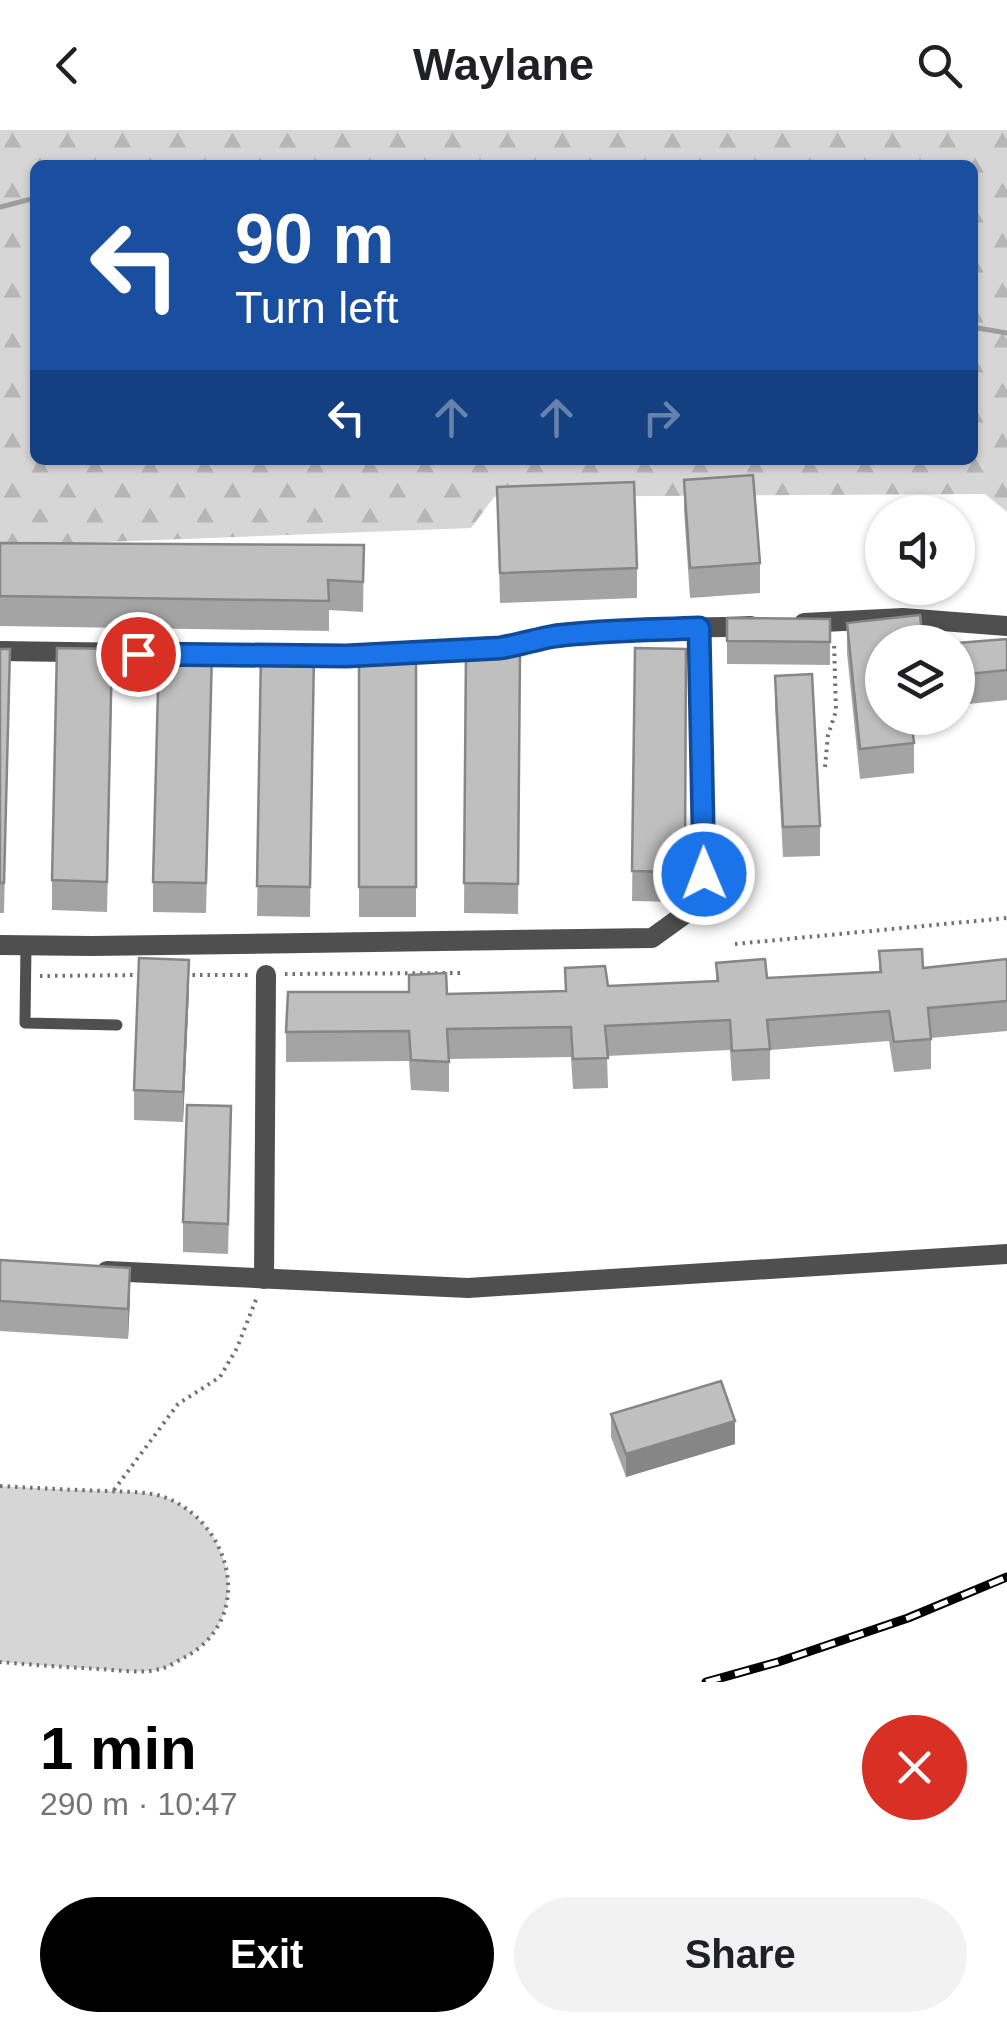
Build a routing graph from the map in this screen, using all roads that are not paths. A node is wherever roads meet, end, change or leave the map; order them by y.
1 (1007, 626) edge
2 (699, 628) junction
3 (0, 651) edge
4 (0, 945) edge
5 (26, 945) junction
6 (266, 974) road end
7 (117, 1025) dead end
8 (1007, 1254) edge
9 (94, 1270) edge
10 (264, 1278) junction

1 - 2 street
2 - 3 street
2 - 5 street
4 - 5 street
5 - 7 lane
6 - 10 street
8 - 10 street
9 - 10 street

